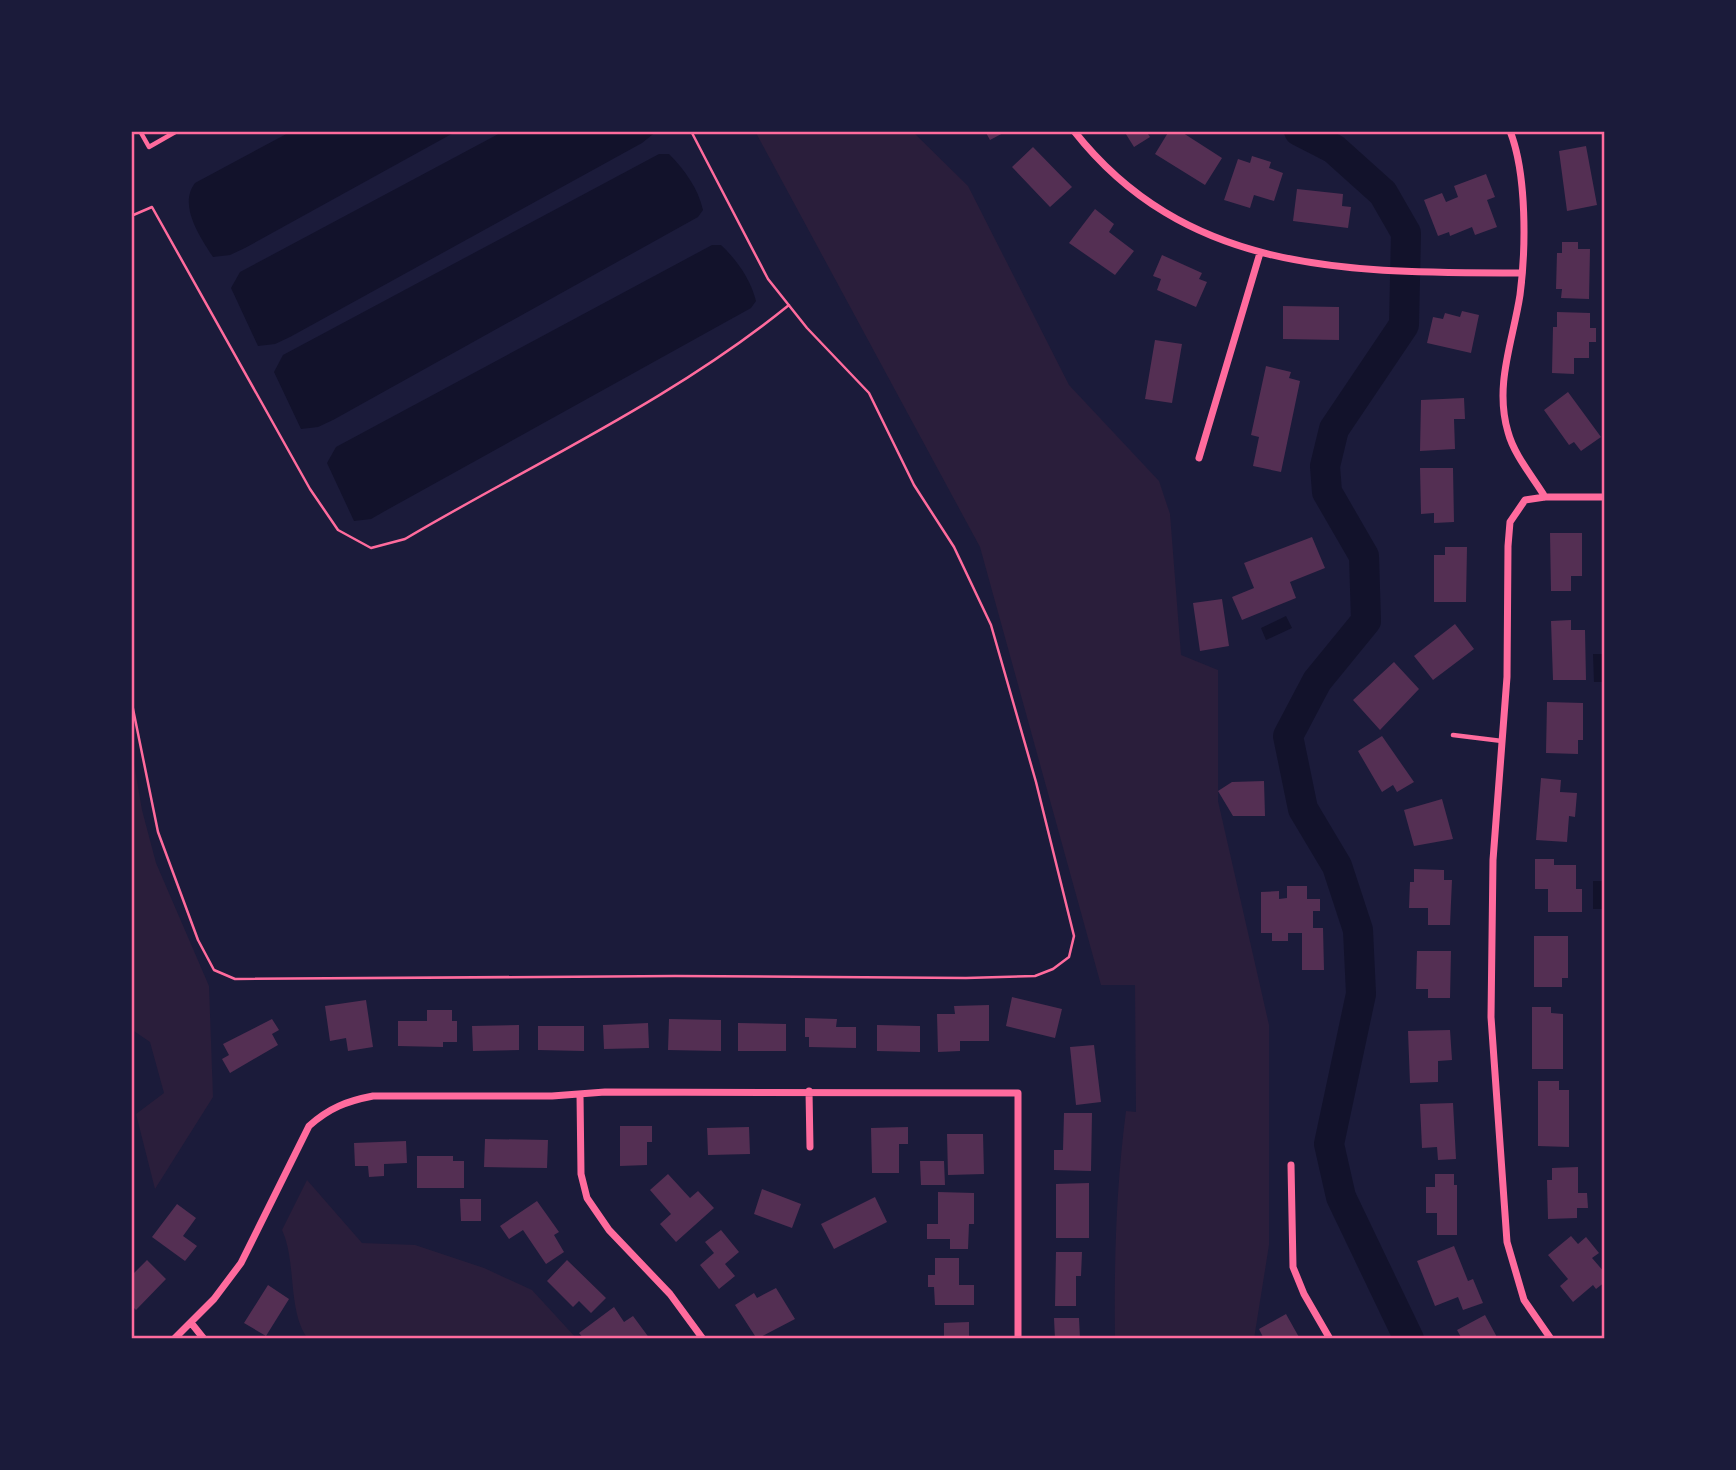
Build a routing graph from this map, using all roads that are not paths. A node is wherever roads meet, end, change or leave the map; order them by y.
1 (139, 131) edge
2 (177, 131) edge
3 (1073, 131) edge
4 (1510, 131) edge
5 (1260, 253) junction
6 (1522, 273) junction
7 (1199, 458) dead end
8 (1545, 497) junction
9 (1605, 497) edge
10 (1453, 735) dead end
11 (1503, 741) junction
12 (808, 1091) junction
13 (580, 1094) junction
14 (810, 1147) dead end
15 (1290, 1165) dead end
16 (192, 1324) junction
17 (174, 1339) edge
18 (204, 1339) edge
19 (703, 1339) edge
20 (1018, 1339) edge
21 (1330, 1339) edge
22 (1551, 1339) edge

1 - 2 lane
3 - 5 street
4 - 6 street
5 - 6 street
5 - 7 street
6 - 8 street
8 - 9 street
8 - 11 street
10 - 11 lane
11 - 22 street
12 - 13 street
12 - 14 street
12 - 20 street
13 - 16 street
13 - 19 street
15 - 21 street
16 - 17 street
16 - 18 street

